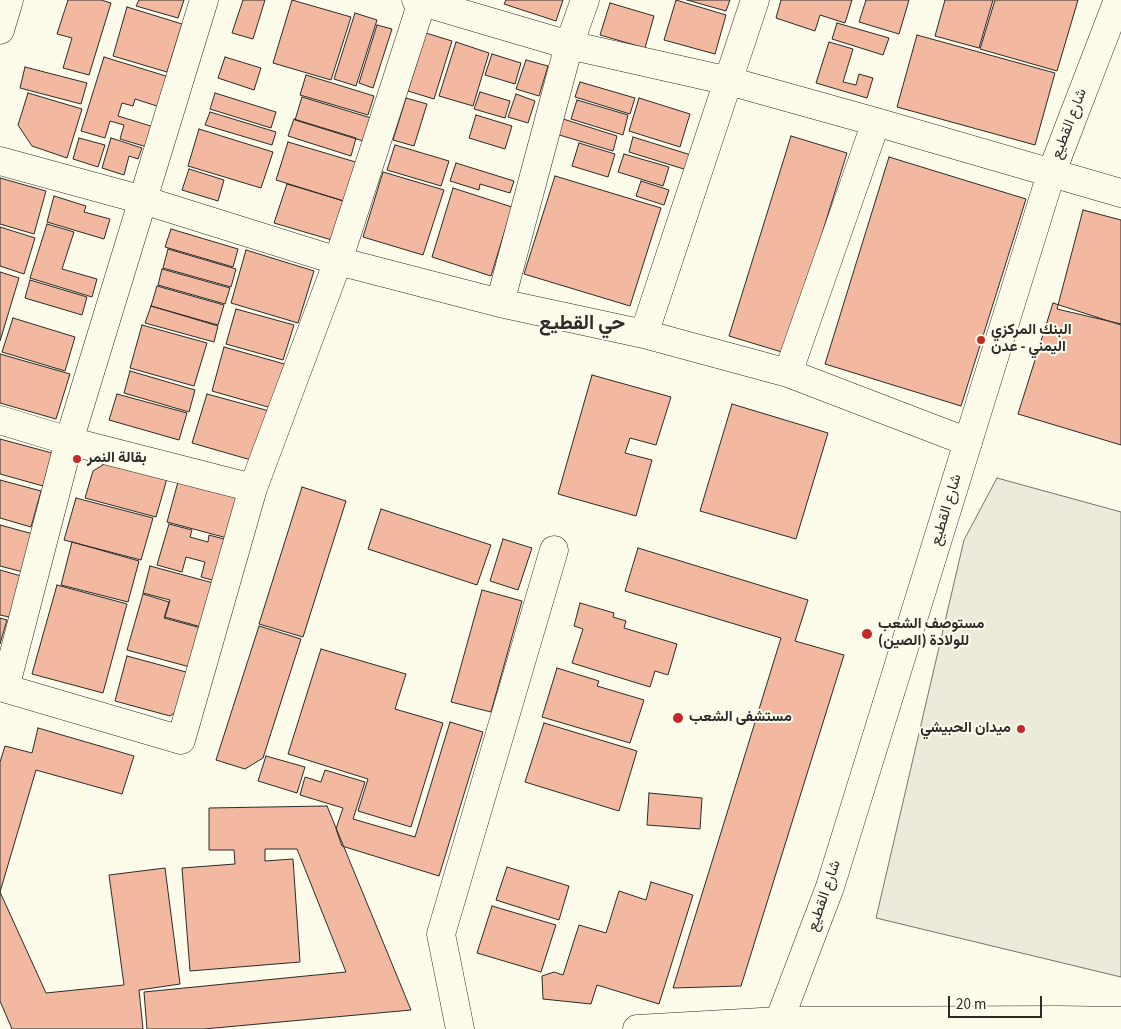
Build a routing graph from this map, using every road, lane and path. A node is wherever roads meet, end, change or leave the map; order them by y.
1 (9, 0) edge
2 (204, 0) edge
3 (585, 0) edge
4 (755, 0) edge
5 (1118, 0) edge
6 (419, 1) edge
7 (0, 30) edge
8 (569, 45) junction
9 (729, 82) junction
10 (876, 122) junction
11 (0, 161) edge
12 (1050, 174) junction
13 (1121, 193) edge
14 (143, 200) junction
15 (338, 261) junction
16 (500, 303) junction
17 (644, 334) junction
18 (788, 373) junction
19 (0, 420) edge
20 (69, 441) junction
21 (968, 442) junction
22 (253, 488) junction
23 (554, 550) dead end
24 (2, 688) edge
25 (1121, 1021) edge
26 (1057, 1024) edge
27 (777, 1025) edge
28 (460, 1029) edge
29 (636, 1029) edge

1 - 7 street
2 - 14 street
3 - 8 street
4 - 9 street
5 - 12 street, شارع القطيع
6 - 8 street
6 - 15 street
8 - 9 street
8 - 16 street
9 - 10 street
9 - 17 street
10 - 12 street
10 - 18 street
11 - 14 street
12 - 13 street
12 - 21 street, شارع القطيع
14 - 15 street
14 - 20 street
15 - 16 street
15 - 22 street
16 - 17 street
17 - 18 street
18 - 21 street
19 - 20 street
20 - 22 street
20 - 24 street
21 - 27 street, شارع القطيع
22 - 24 street
23 - 28 street
25 - 26 street
26 - 27 street
27 - 29 street

